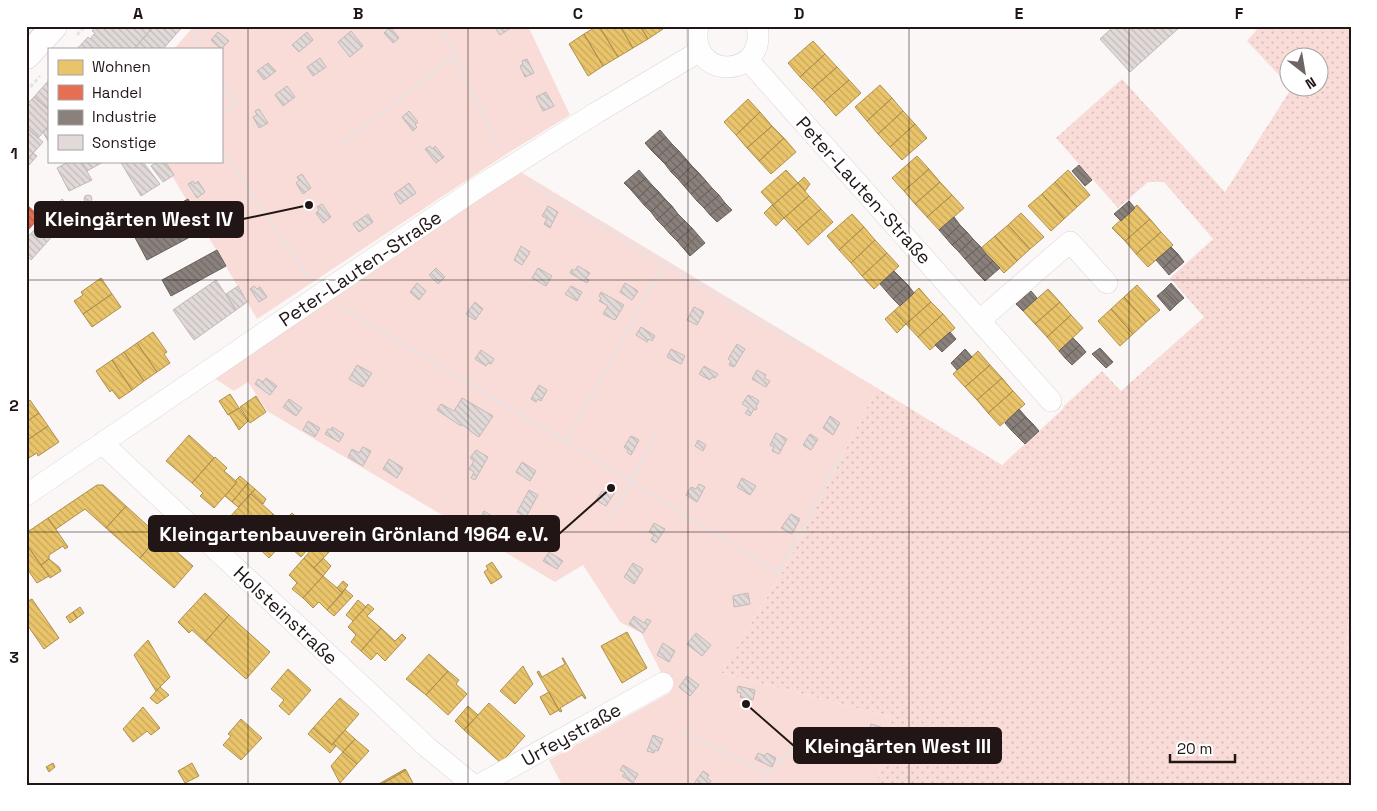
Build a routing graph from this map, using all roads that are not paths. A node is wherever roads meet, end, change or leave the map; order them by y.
1 (53, 26) edge
2 (698, 26) edge
3 (757, 26) edge
4 (700, 51) junction
5 (748, 60) junction
6 (35, 64) edge
7 (1107, 283) dead end
8 (980, 320) junction
9 (1052, 402) dead end
10 (102, 443) junction
11 (26, 495) edge
12 (663, 683) dead end
13 (473, 785) edge
14 (480, 785) edge

1 - 6 main road
2 - 4 street
3 - 5 street
4 - 5 street
4 - 10 street, Peter-Lauten-Straße
5 - 8 street, Peter-Lauten-Straße
7 - 8 street
8 - 9 street, Peter-Lauten-Straße
10 - 11 street, Peter-Lauten-Straße
10 - 13 street, Holsteinstraße
12 - 14 street, Urfeystraße

